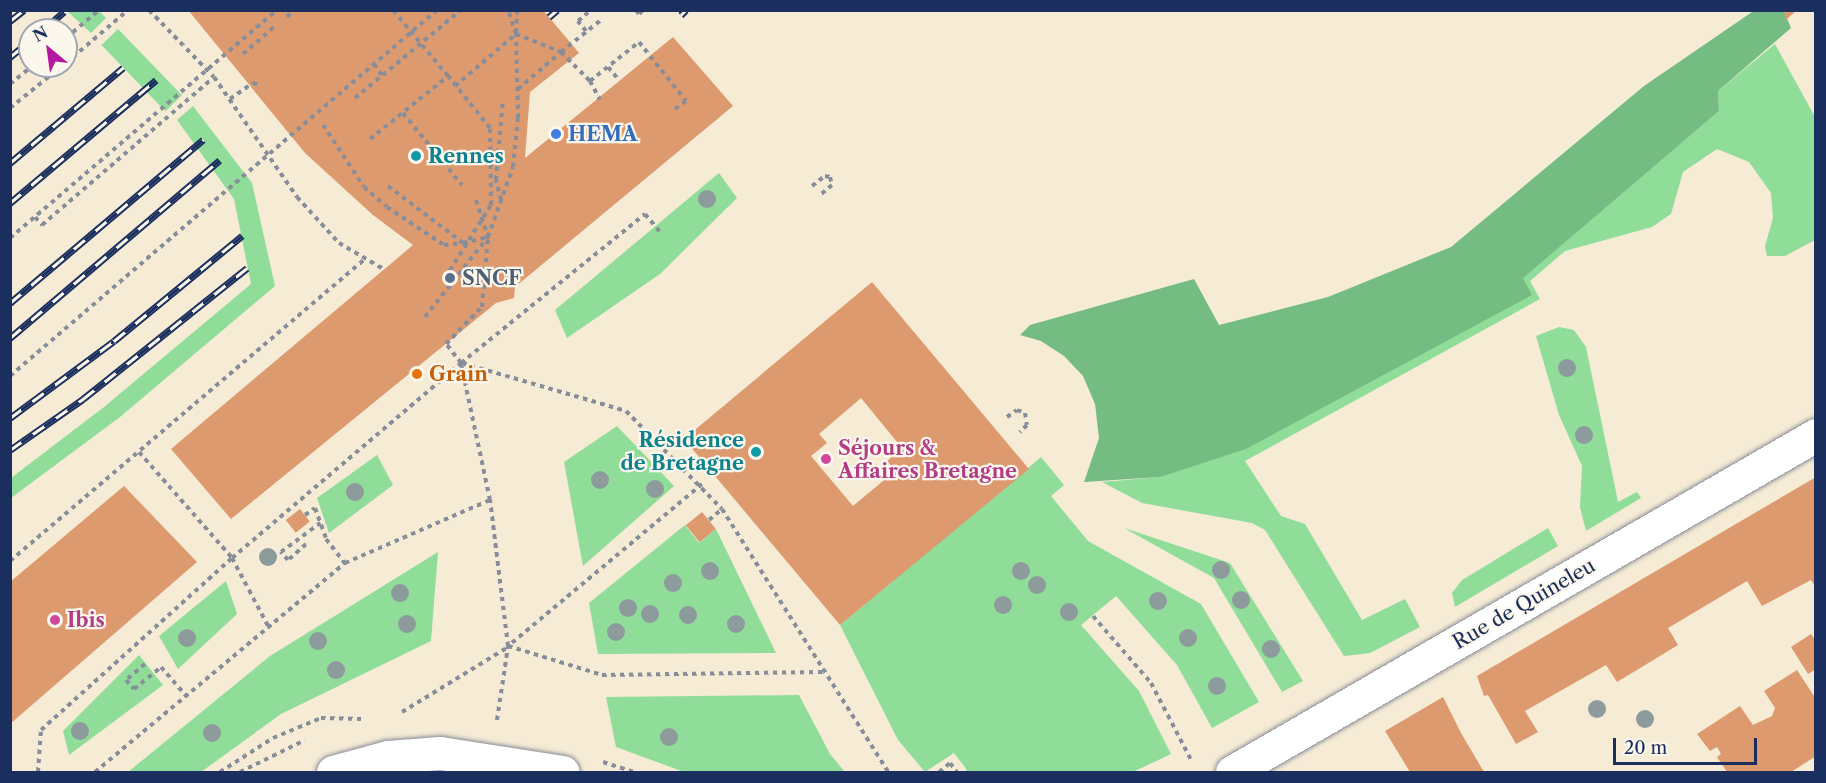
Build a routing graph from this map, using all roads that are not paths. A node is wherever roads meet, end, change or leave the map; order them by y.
1 (1815, 435) edge
2 (333, 772) edge
3 (563, 772) edge
4 (1232, 772) edge

1 - 4 street, Rue de Quineleu
2 - 3 street

